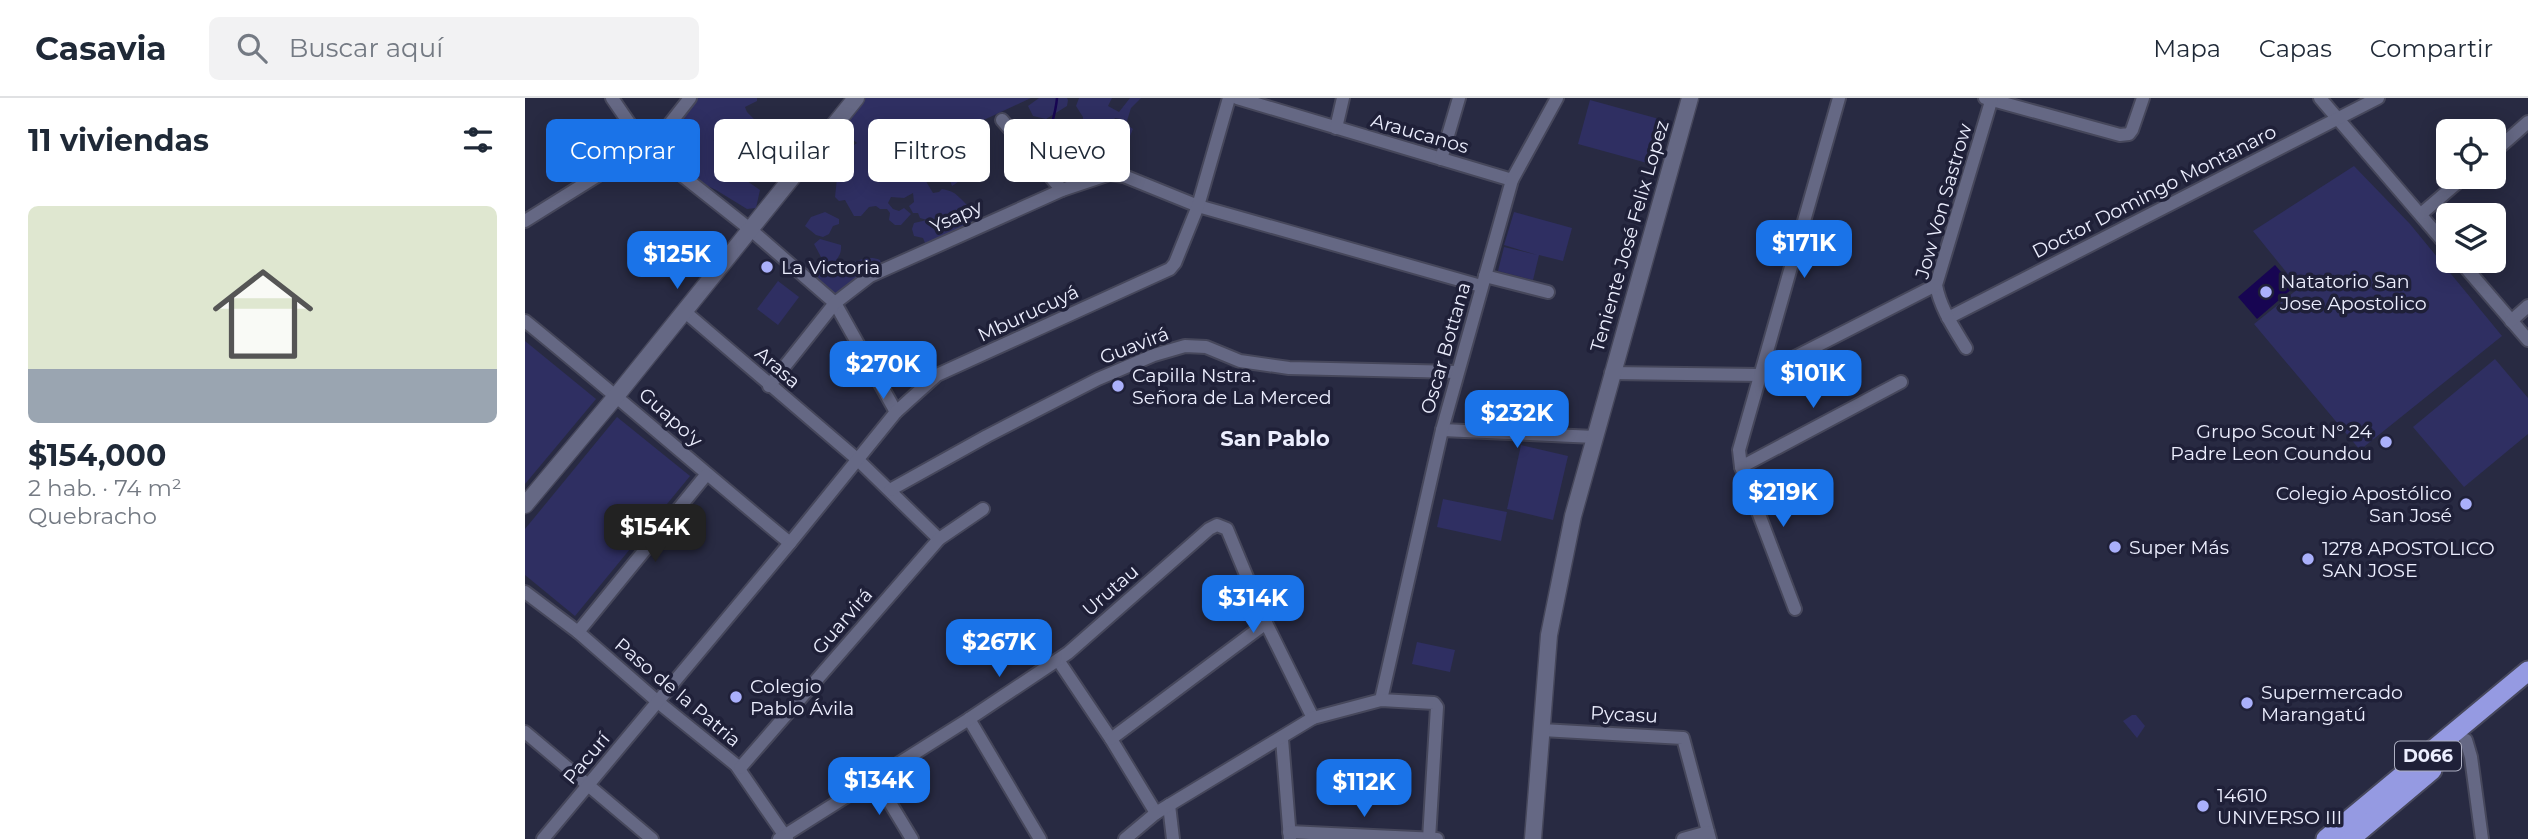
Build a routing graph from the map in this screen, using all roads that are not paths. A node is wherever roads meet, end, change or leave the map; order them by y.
1 (612, 98) edge
2 (690, 98) edge
3 (856, 98) edge
4 (1229, 98) edge
5 (1237, 98) edge
6 (1343, 98) edge
7 (1459, 98) edge
8 (1557, 98) edge
9 (1690, 98) edge
10 (1839, 98) edge
11 (2143, 98) edge
12 (2320, 98) edge
13 (2378, 98) edge
14 (1989, 99) edge
15 (2338, 118) junction
16 (627, 119) edge
17 (672, 119) edge
18 (1002, 120) dead end
19 (2528, 122) edge
20 (1336, 128) junction
21 (2506, 141) edge
22 (1441, 159) junction
23 (1512, 180) junction
24 (590, 182) edge
25 (691, 182) edge
26 (2451, 189) edge
27 (1062, 190) junction
28 (1198, 206) junction
29 (2421, 214) junction
30 (525, 222) edge
31 (751, 230) junction
32 (2436, 232) edge
33 (2470, 273) edge
34 (1483, 281) junction
35 (1936, 285) junction
36 (1548, 292) dead end
37 (835, 303) junction
38 (2528, 306) edge
39 (684, 311) junction
40 (1948, 318) junction
41 (525, 321) edge
42 (2511, 321) junction
43 (2528, 340) edge
44 (1966, 348) dead end
45 (1457, 372) junction
46 (1611, 373) junction
47 (1760, 375) junction
48 (1901, 382) dead end
49 (769, 386) junction
50 (617, 395) junction
51 (896, 412) junction
52 (1442, 430) junction
53 (1595, 437) junction
54 (857, 460) junction
55 (1741, 467) junction
56 (706, 475) junction
57 (890, 490) junction
58 (525, 505) edge
59 (983, 509) dead end
60 (939, 539) junction
61 (790, 543) junction
62 (525, 592) edge
63 (1795, 609) dead end
64 (1266, 623) junction
65 (577, 632) junction
66 (1058, 660) junction
67 (2528, 671) edge
68 (2528, 688) edge
69 (1381, 700) junction
70 (658, 702) junction
71 (1313, 718) junction
72 (969, 719) junction
73 (1542, 730) junction
74 (525, 732) edge
75 (1111, 739) junction
76 (1282, 739) junction
77 (2466, 740) junction
78 (740, 768) junction
79 (875, 778) junction
80 (588, 785) junction
81 (2395, 800) junction
82 (1169, 805) junction
83 (1156, 813) junction
84 (1289, 835) edge
85 (1709, 835) edge
86 (784, 838) edge
87 (543, 839) edge
88 (652, 839) edge
89 (912, 839) edge
90 (1041, 839) edge
91 (1125, 839) edge
92 (1173, 839) edge
93 (1429, 839) edge
94 (1437, 839) edge
95 (1533, 839) edge
96 (1683, 839) edge
97 (2326, 839) edge
98 (2340, 839) edge
99 (2350, 839) edge
100 (2482, 839) edge

1 - 16 street
2 - 17 street
3 - 31 main road
4 - 28 street, Mburucuyá
5 - 20 street, Araucanos
6 - 20 street
7 - 22 street
8 - 23 street, Oscar Bottana
9 - 46 main road, Teniente José Felix Lopez
10 - 47 street
11 - 14 street
12 - 15 street
13 - 15 street, Doctor Domingo Montanaro
14 - 35 street, Jow Von Sastrow
15 - 29 street
15 - 40 street, Doctor Domingo Montanaro
18 - 27 street
19 - 21 street
20 - 22 street, Araucanos
22 - 23 street, Araucanos
23 - 34 street, Oscar Bottana
24 - 30 street
25 - 31 street
26 - 29 street
27 - 28 street, Ysapy
27 - 37 street, Ysapy
28 - 34 street, Ysapy
28 - 51 street, Mburucuyá
29 - 32 street
31 - 37 street
31 - 39 main road
33 - 42 street
34 - 36 street, Ysapy
34 - 45 street, Oscar Bottana
35 - 40 street, Jow Von Sastrow
35 - 47 street
37 - 49 street, Ysapy
37 - 51 street
38 - 42 street
39 - 49 street, Arasa
39 - 50 main road
40 - 44 street, Jow Von Sastrow
41 - 50 street, Guapo'y
42 - 43 street
45 - 52 street, Oscar Bottana
45 - 57 street, Guavirá
46 - 47 street
46 - 53 main road, Teniente José Felix Lopez
47 - 55 street
48 - 55 street
49 - 54 street, Arasa
50 - 56 street, Guapo'y
50 - 58 main road
51 - 54 street, Mburucuyá
52 - 53 street
52 - 69 street, Oscar Bottana
53 - 73 main road, Teniente José Felix Lopez
54 - 57 street, Arasa
54 - 61 street, Mburucuyá
55 - 63 street
56 - 61 street, Guapo'y
56 - 65 street
57 - 60 street, Arasa
59 - 60 street, Guarvirá
60 - 78 street, Guarvirá
61 - 70 street, Mburucuyá
62 - 65 street, Paso de la Patria
64 - 66 street, Urutau
64 - 71 street
64 - 75 street
65 - 70 street, Paso de la Patria
66 - 72 street, Urutau
66 - 75 street
67 - 97 highway, D066
68 - 77 highway, D066
69 - 71 street
69 - 93 street
70 - 78 street, Paso de la Patria
70 - 80 street, Pacurí
71 - 76 street
72 - 79 street, Urutau
72 - 90 street
73 - 85 street, Pycasu
73 - 95 main road, Teniente José Felix Lopez
74 - 80 street
75 - 83 street
76 - 82 street
76 - 84 street
77 - 81 highway, D066
77 - 100 street
78 - 86 street, Paso de la Patria
79 - 86 street, Urutau
79 - 89 street
80 - 87 street, Pacurí
80 - 88 street
81 - 98 highway
81 - 99 highway, D066
82 - 83 street
82 - 92 street
83 - 91 street
84 - 93 street
85 - 96 street
93 - 94 street

